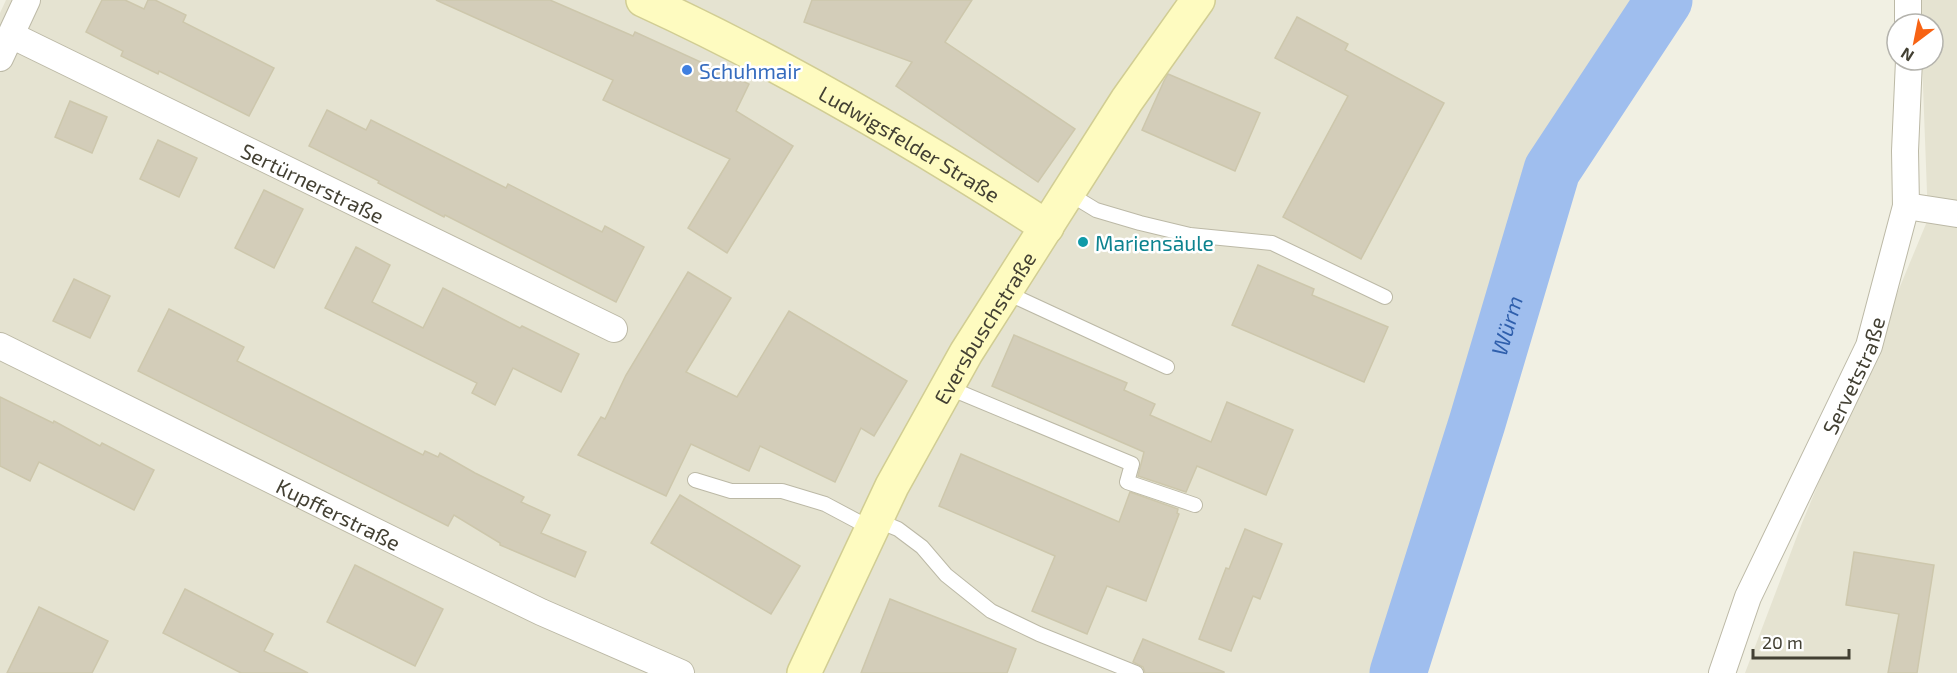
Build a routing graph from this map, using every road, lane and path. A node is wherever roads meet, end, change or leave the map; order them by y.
1 (27, 0) edge
2 (643, 0) edge
3 (1198, 0) edge
4 (11, 35) junction
5 (0, 58) edge
6 (1908, 72) edge
7 (1068, 193) junction
8 (1906, 206) junction
9 (1957, 214) edge
10 (1047, 227) junction
11 (1005, 291) junction
12 (1385, 297) dead end
13 (614, 329) dead end
14 (0, 346) edge
15 (1167, 367) dead end
16 (947, 387) junction
17 (695, 480) dead end
18 (1195, 505) dead end
19 (874, 525) junction
20 (681, 673) edge
21 (804, 673) edge
22 (1136, 673) edge
23 (1722, 673) edge

1 - 4 street
2 - 10 main road, Ludwigsfelder Straße
3 - 7 main road, Eversbuschstraße
4 - 5 street
4 - 13 street, Sertürnerstraße
6 - 8 street, Servetstraße
7 - 10 main road, Eversbuschstraße
7 - 12 lane
8 - 9 street
8 - 23 street, Servetstraße
10 - 11 main road, Eversbuschstraße
11 - 15 lane
11 - 16 main road, Eversbuschstraße
14 - 20 street, Kupfferstraße
16 - 18 lane
16 - 19 main road, Eversbuschstraße
17 - 19 lane
19 - 21 main road, Eversbuschstraße
19 - 22 lane

